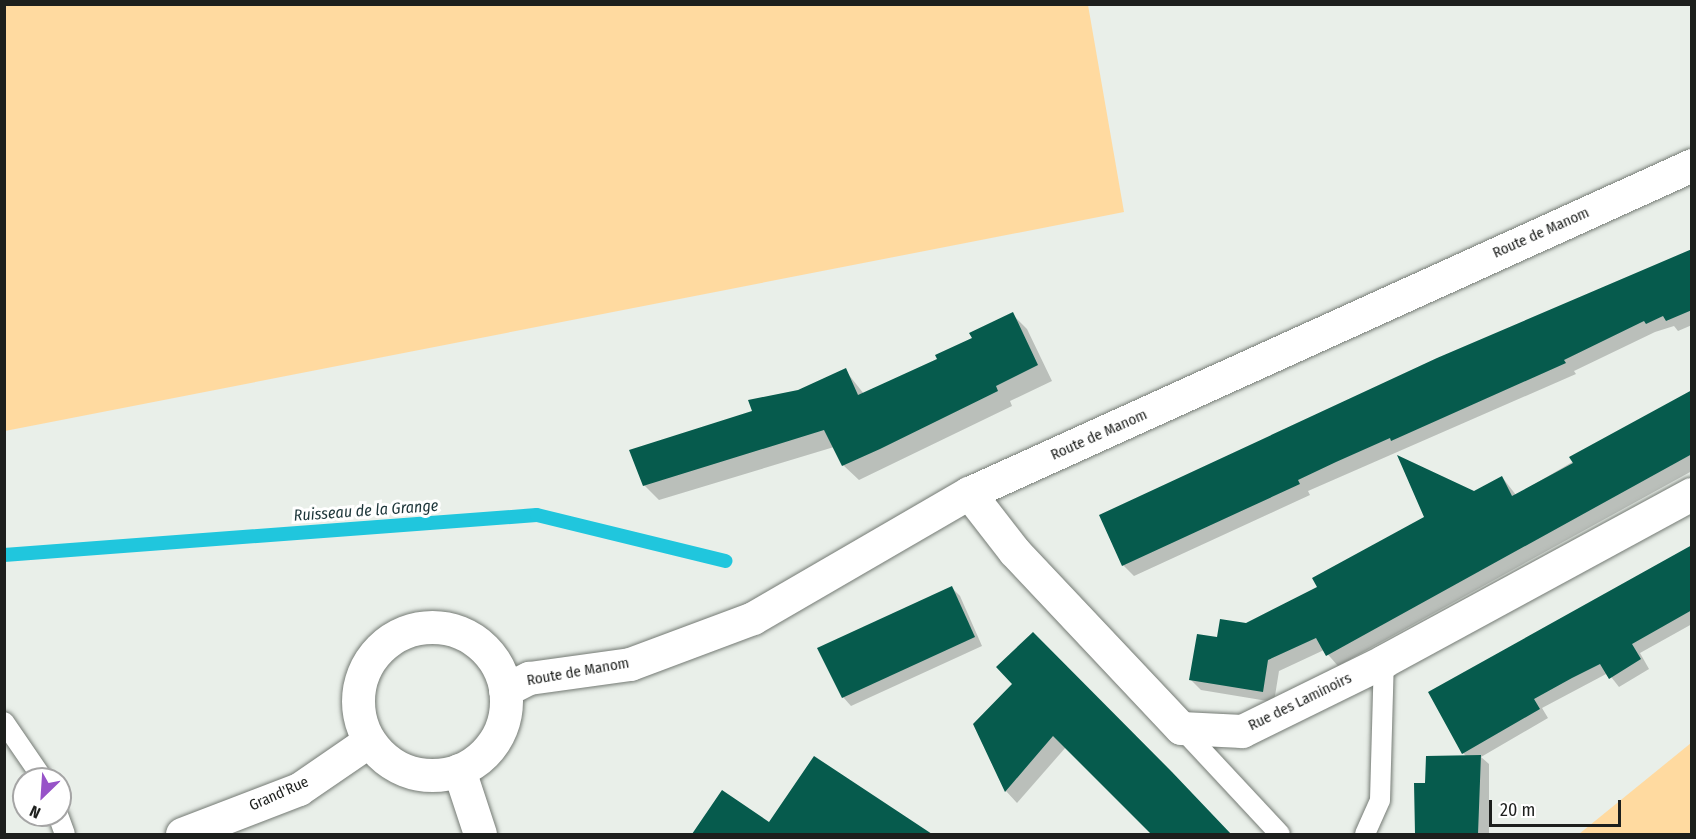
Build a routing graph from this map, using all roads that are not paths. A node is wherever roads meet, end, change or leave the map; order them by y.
1 (1692, 165) edge
2 (969, 493) junction
3 (1692, 494) edge
4 (1383, 661) junction
5 (505, 690) junction
6 (4, 722) edge
7 (1181, 728) junction
8 (369, 741) junction
9 (35, 767) edge
10 (459, 770) junction
11 (182, 834) edge
12 (480, 834) edge
13 (1280, 834) edge
14 (1365, 834) edge

1 - 2 street, Route de Manom
2 - 5 street, Route de Manom
2 - 7 street
3 - 4 street, Rue des Laminoirs
4 - 7 street, Rue des Laminoirs
4 - 14 lane
5 - 8 street
5 - 10 street
6 - 9 lane
7 - 13 lane
8 - 10 street
8 - 11 street, Grand'Rue
10 - 12 street

